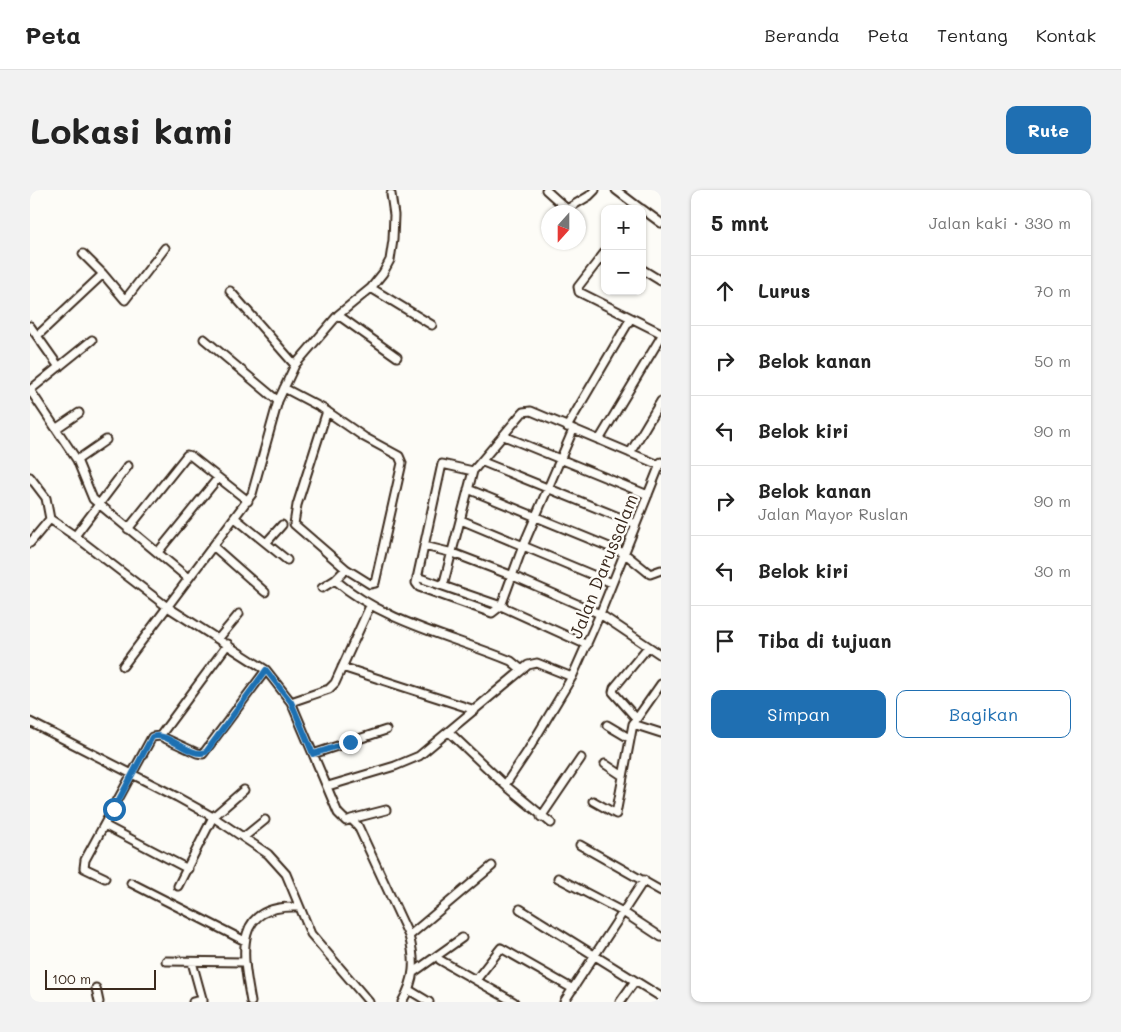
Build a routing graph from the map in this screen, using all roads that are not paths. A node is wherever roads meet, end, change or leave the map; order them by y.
1 (546, 190) edge
2 (595, 190) edge
3 (616, 190) edge
4 (391, 194) dead end
5 (636, 205) edge
6 (646, 212) edge
7 (661, 223) edge
8 (165, 248) dead end
9 (83, 254) dead end
10 (601, 258) edge
11 (646, 272) edge
12 (103, 274) junction
13 (661, 281) edge
14 (371, 288) junction
15 (230, 291) dead end
16 (338, 315) junction
17 (631, 318) junction
18 (432, 325) dead end
19 (30, 326) edge
20 (661, 332) edge
21 (37, 336) junction
22 (661, 338) edge
23 (204, 339) dead end
24 (92, 340) dead end
25 (396, 356) dead end
26 (296, 365) junction
27 (59, 367) junction
28 (284, 388) junction
29 (30, 390) edge
30 (278, 401) junction
31 (661, 401) edge
32 (327, 411) junction
33 (79, 412) dead end
34 (56, 428) junction
35 (570, 428) junction
36 (504, 436) junction
37 (106, 440) dead end
38 (599, 440) junction
39 (630, 453) junction
40 (76, 460) junction
41 (560, 460) junction
42 (483, 462) junction
43 (660, 464) edge
44 (128, 466) dead end
45 (473, 471) junction
46 (218, 478) junction
47 (658, 478) edge
48 (32, 483) edge
49 (468, 489) junction
50 (547, 490) junction
51 (648, 495) junction
52 (248, 501) junction
53 (99, 505) junction
54 (537, 517) junction
55 (235, 518) junction
56 (50, 519) junction
57 (461, 520) junction
58 (636, 524) junction
59 (282, 525) dead end
60 (128, 529) junction
61 (75, 536) junction
62 (30, 542) edge
63 (266, 544) junction
64 (213, 546) junction
65 (424, 546) junction
66 (523, 546) junction
67 (158, 552) junction
68 (453, 553) junction
69 (624, 553) junction
70 (287, 560) dead end
71 (346, 569) junction
72 (661, 570) edge
73 (513, 576) junction
74 (417, 577) junction
75 (188, 578) junction
76 (335, 580) junction
77 (612, 583) junction
78 (443, 586) junction
79 (322, 588) dead end
80 (265, 592) dead end
81 (166, 606) junction
82 (370, 606) junction
83 (501, 606) junction
84 (239, 614) dead end
85 (600, 614) junction
86 (219, 638) junction
87 (228, 644) junction
88 (587, 645) junction
89 (648, 647) junction
90 (661, 655) edge
91 (123, 666) dead end
92 (342, 667) junction
93 (266, 670) junction
94 (522, 670) junction
95 (572, 677) junction
96 (661, 684) edge
97 (291, 702) junction
98 (475, 710) junction
99 (635, 721) junction
100 (30, 722) edge
101 (607, 725) dead end
102 (386, 730) dead end
103 (449, 732) junction
104 (661, 733) edge
105 (160, 736) junction
106 (629, 738) junction
107 (313, 754) junction
108 (581, 758) dead end
109 (605, 764) dead end
110 (133, 776) junction
111 (623, 776) junction
112 (505, 785) junction
113 (328, 786) junction
114 (244, 790) dead end
115 (592, 801) dead end
116 (386, 810) dead end
117 (213, 817) junction
118 (541, 817) junction
119 (351, 819) junction
120 (265, 820) dead end
121 (551, 824) dead end
122 (104, 825) junction
123 (244, 836) junction
124 (580, 844) dead end
125 (492, 866) dead end
126 (188, 870) junction
127 (105, 878) dead end
128 (558, 878) dead end
129 (644, 880) junction
130 (131, 883) dead end
131 (178, 886) dead end
132 (661, 890) edge
133 (298, 907) junction
134 (520, 909) dead end
135 (623, 912) junction
136 (409, 936) junction
137 (661, 936) edge
138 (462, 938) dead end
139 (244, 941) junction
140 (595, 954) junction
141 (440, 960) dead end
142 (166, 961) dead end
143 (192, 962) junction
144 (244, 962) junction
145 (414, 972) junction
146 (476, 980) junction
147 (635, 981) junction
148 (96, 988) dead end
149 (573, 988) junction
150 (409, 990) junction
151 (661, 997) edge
152 (203, 1001) edge
153 (99, 1002) edge
154 (193, 1002) edge
155 (251, 1002) edge
156 (369, 1002) edge
157 (402, 1002) edge
158 (429, 1002) edge
159 (514, 1002) edge
160 (564, 1002) edge
161 (620, 1002) edge

1 - 2 street
3 - 5 street
4 - 14 street
6 - 7 street
8 - 12 street
9 - 12 street
10 - 17 street
11 - 13 street
12 - 21 street
14 - 16 street
14 - 18 street
15 - 26 street
16 - 25 street
16 - 26 street
17 - 20 street
17 - 35 street
19 - 21 street
21 - 27 street
22 - 38 street
23 - 30 street
24 - 27 street
26 - 28 street
27 - 29 street
28 - 30 street
28 - 32 street
29 - 34 street
30 - 52 street
31 - 39 street
32 - 71 street
32 - 71 street
33 - 34 street
34 - 40 street
35 - 36 street
35 - 38 street
35 - 41 street
36 - 41 street
36 - 42 street
37 - 40 street
38 - 39 street
39 - 43 street
40 - 53 street
41 - 50 street
41 - 51 street
42 - 45 street
42 - 50 street
43 - 47 street, Jalan Darussalam
44 - 53 street
45 - 49 street
45 - 65 street
46 - 52 street
46 - 60 street
46 - 67 street
47 - 51 street, Jalan Darussalam
48 - 56 street
49 - 54 street
49 - 57 street
50 - 54 street
50 - 58 street
51 - 58 street, Jalan Darussalam
52 - 55 street
53 - 60 street
53 - 61 street
54 - 66 street
54 - 69 street
55 - 63 street
55 - 64 street
56 - 61 street
56 - 62 street
57 - 66 street
57 - 68 street
58 - 69 street, Jalan Darussalam
59 - 63 street
60 - 67 street
61 - 81 street
63 - 70 street
64 - 75 street
64 - 80 street
65 - 68 street
65 - 74 street
66 - 73 street
66 - 77 street
67 - 75 street
68 - 73 street
68 - 78 street
69 - 72 street
69 - 77 street, Jalan Darussalam
71 - 76 street
73 - 83 street
73 - 85 street
74 - 78 street
74 - 83 street
75 - 81 street
76 - 79 street
76 - 82 street
77 - 85 street, Jalan Darussalam
78 - 83 street
81 - 86 street
81 - 91 street
82 - 92 street
82 - 94 street
83 - 88 street
84 - 86 street
85 - 88 street, Jalan Darussalam
85 - 89 street
86 - 87 street
87 - 93 street
87 - 105 street
88 - 95 street, Jalan Darussalam
89 - 90 street
89 - 99 street
92 - 97 street
92 - 98 street
93 - 97 street
93 - 105 street
94 - 95 street
94 - 98 street
95 - 112 street, Jalan Darussalam
96 - 99 street
97 - 107 street
98 - 103 street
99 - 104 street
99 - 106 street
100 - 110 street
101 - 106 street
102 - 107 street
103 - 112 street
103 - 113 street
105 - 110 street
106 - 111 street
107 - 113 street
108 - 118 street
109 - 111 street
110 - 117 street
110 - 122 street
111 - 115 street
112 - 118 street
113 - 119 street
114 - 117 street
116 - 119 street
117 - 123 street
117 - 126 street
118 - 121 street
119 - 136 street
120 - 123 street
122 - 126 street
122 - 127 street
123 - 133 street
124 - 129 street
125 - 136 street
126 - 131 street
128 - 135 street
129 - 132 street
129 - 135 street
130 - 139 street
133 - 139 street
133 - 156 street
134 - 140 street
135 - 137 street
135 - 140 street
136 - 145 street
138 - 145 street
139 - 144 street
140 - 147 street
140 - 149 street
141 - 146 street
142 - 143 street
143 - 144 street
143 - 152 street
144 - 155 street
145 - 150 street
146 - 149 street
146 - 159 street
147 - 151 street
147 - 161 street
148 - 153 street
149 - 160 street
150 - 157 street
150 - 158 street
152 - 154 street

